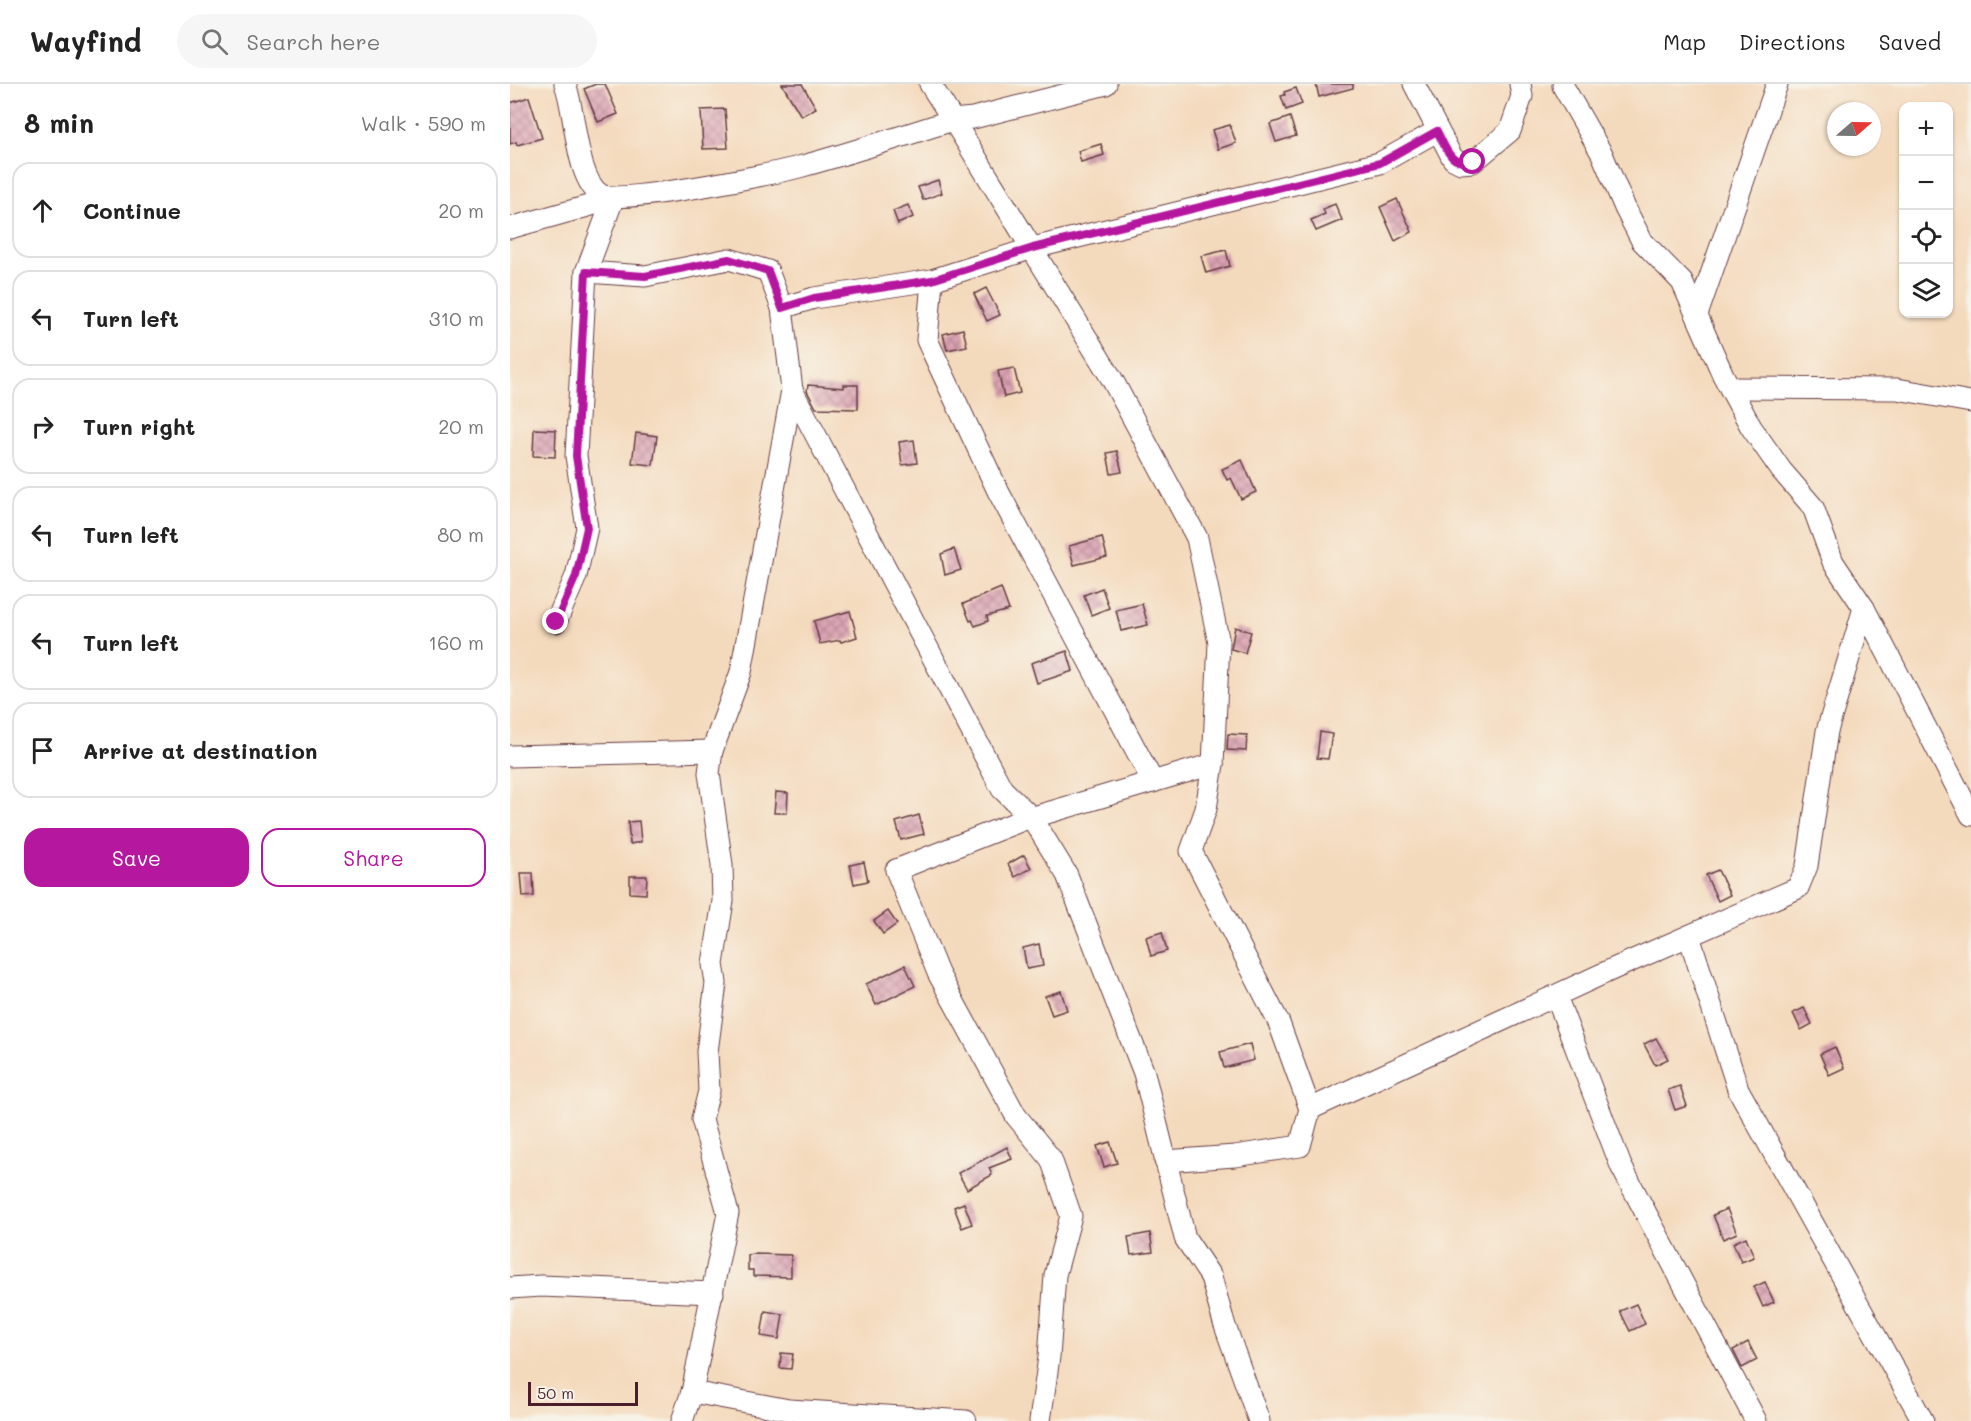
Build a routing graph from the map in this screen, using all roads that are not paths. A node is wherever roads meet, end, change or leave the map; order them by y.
1 (565, 84) edge
2 (930, 84) edge
3 (1106, 84) edge
4 (1414, 84) edge
5 (1520, 84) edge
6 (1777, 84) edge
7 (1563, 86) dead end
8 (952, 120) junction
9 (1437, 131) junction
10 (613, 199) junction
11 (510, 228) edge
12 (1033, 248) junction
13 (586, 272) junction
14 (932, 280) junction
15 (782, 308) junction
16 (1698, 312) junction
17 (1730, 388) junction
18 (792, 390) junction
19 (1971, 402) edge
20 (1864, 608) junction
21 (556, 622) dead end
22 (712, 751) junction
23 (510, 756) edge
24 (1213, 764) junction
25 (1153, 782) junction
26 (1971, 815) edge
27 (1032, 818) junction
28 (1689, 936) junction
29 (1556, 996) junction
30 (1310, 1110) junction
31 (1166, 1161) junction
32 (510, 1288) edge
33 (713, 1293) junction
34 (692, 1392) junction
35 (682, 1421) edge
36 (953, 1421) edge
37 (1040, 1421) edge
38 (1259, 1421) edge
39 (1756, 1421) edge
40 (1923, 1421) edge

1 - 10 street
2 - 8 street
3 - 8 street
4 - 9 street
5 - 9 street
6 - 16 street
7 - 16 street
8 - 10 street
8 - 12 street
9 - 12 street
10 - 11 street
10 - 13 street
12 - 14 street
12 - 24 street
13 - 15 street
13 - 21 street
14 - 15 street
14 - 25 street
15 - 18 street
16 - 17 street
17 - 19 street
17 - 20 street
18 - 22 street
18 - 27 street
20 - 26 street
20 - 28 street
22 - 23 street
22 - 33 street
24 - 25 street
24 - 30 street
25 - 27 street
27 - 31 street
27 - 37 street
28 - 29 street
28 - 40 street
29 - 30 street
29 - 39 street
30 - 31 street
31 - 38 street
32 - 33 street
33 - 34 street
34 - 35 street
34 - 36 street

